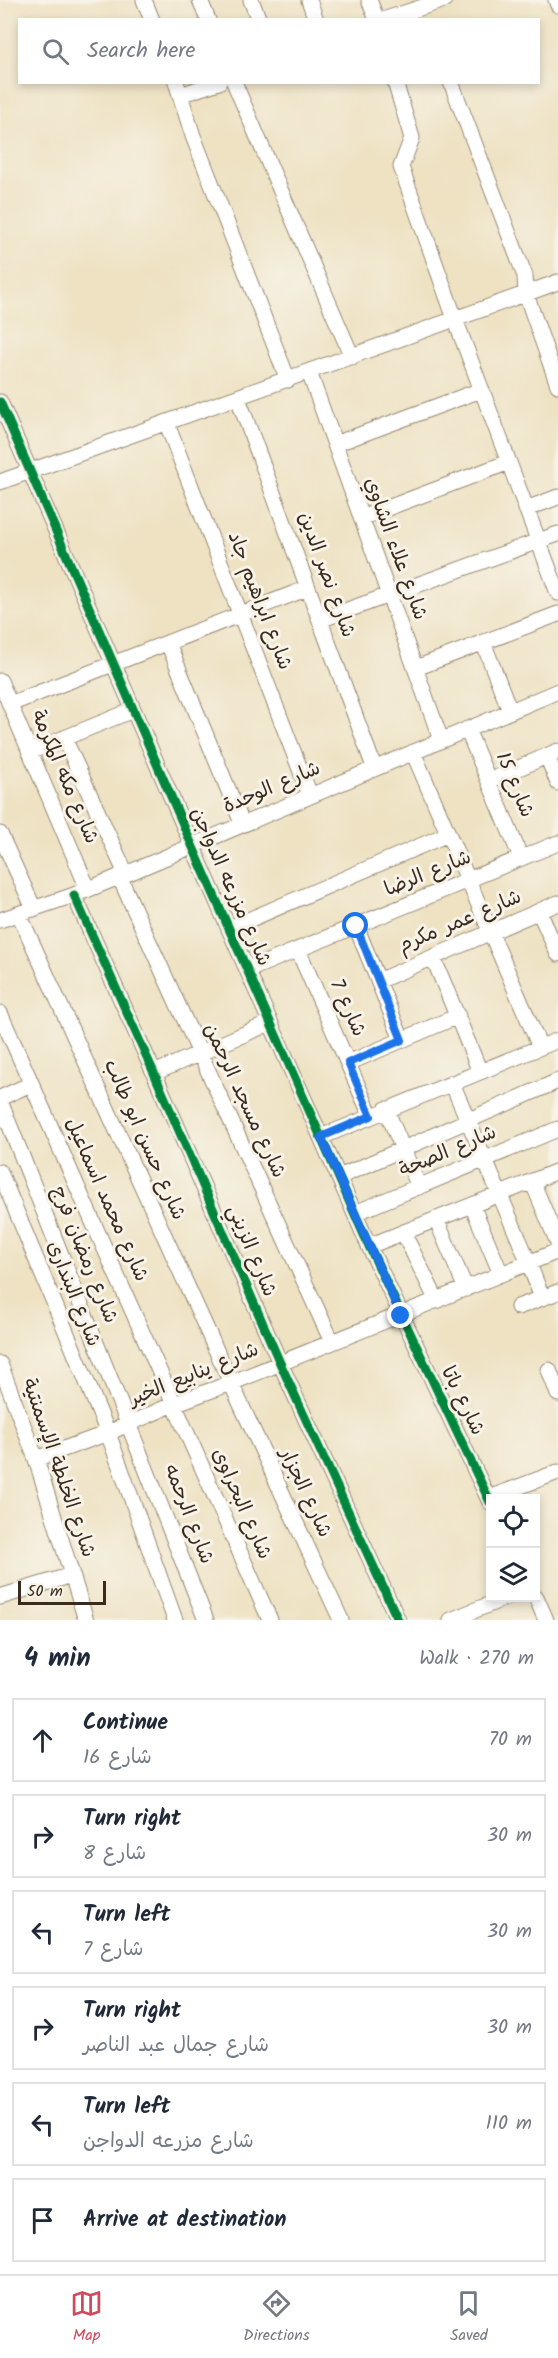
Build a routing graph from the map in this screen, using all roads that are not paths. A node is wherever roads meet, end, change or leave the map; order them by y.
1 (144, 0) edge
2 (200, 0) edge
3 (251, 0) edge
4 (309, 0) edge
5 (369, 0) edge
6 (444, 0) edge
7 (556, 0) edge
8 (558, 5) edge
9 (423, 9) edge
10 (151, 18) edge
11 (207, 18) edge
12 (258, 18) edge
13 (315, 18) edge
14 (376, 18) edge
15 (390, 18) edge
16 (207, 84) edge
17 (235, 84) edge
18 (397, 84) edge
19 (452, 84) edge
20 (178, 89) edge
21 (558, 282) edge
22 (526, 294) junction
23 (455, 319) junction
24 (352, 357) junction
25 (309, 372) junction
26 (288, 380) junction
27 (558, 385) edge
28 (481, 390) junction
29 (238, 398) junction
30 (0, 402) edge
31 (167, 424) junction
32 (335, 444) junction
33 (509, 462) junction
34 (30, 471) junction
35 (0, 482) edge
36 (558, 497) edge
37 (526, 509) junction
38 (361, 518) junction
39 (558, 534) edge
40 (539, 541) junction
41 (308, 588) junction
42 (558, 593) edge
43 (390, 595) junction
44 (242, 614) junction
45 (558, 614) edge
46 (320, 620) junction
47 (483, 642) junction
48 (168, 643) junction
49 (113, 664) junction
50 (416, 668) junction
51 (0, 681) edge
52 (558, 691) edge
53 (10, 704) junction
54 (133, 710) junction
55 (510, 711) junction
56 (467, 729) junction
57 (64, 738) junction
58 (441, 740) junction
59 (30, 752) junction
60 (413, 752) junction
61 (552, 754) edge
62 (374, 767) junction
63 (489, 781) junction
64 (558, 783) edge
65 (310, 795) junction
66 (242, 823) junction
67 (0, 834) edge
68 (448, 834) junction
69 (558, 843) edge
70 (192, 845) junction
71 (521, 858) junction
72 (122, 875) junction
73 (468, 880) junction
74 (81, 892) junction
75 (558, 903) edge
76 (539, 911) junction
77 (26, 912) junction
78 (0, 920) edge
79 (356, 926) junction
80 (230, 928) junction
81 (490, 932) junction
82 (298, 950) junction
83 (558, 954) edge
84 (433, 957) junction
85 (248, 970) junction
86 (378, 981) junction
87 (0, 1013) edge
88 (458, 1016) junction
89 (270, 1023) junction
90 (402, 1040) junction
91 (558, 1040) edge
92 (540, 1047) junction
93 (199, 1054) junction
94 (348, 1063) junction
95 (480, 1072) junction
96 (154, 1073) junction
97 (558, 1081) edge
98 (453, 1083) junction
99 (32, 1084) junction
100 (0, 1100) edge
101 (386, 1109) junction
102 (371, 1116) junction
103 (468, 1121) junction
104 (558, 1129) edge
105 (321, 1137) junction
106 (403, 1149) junction
107 (485, 1159) junction
108 (558, 1171) edge
109 (0, 1172) edge
110 (339, 1177) junction
111 (532, 1181) junction
112 (419, 1187) junction
113 (500, 1194) junction
114 (472, 1205) junction
115 (355, 1214) junction
116 (436, 1219) junction
117 (403, 1232) junction
118 (558, 1243) edge
119 (369, 1246) junction
120 (558, 1251) edge
121 (529, 1263) junction
122 (501, 1274) junction
123 (466, 1289) junction
124 (558, 1292) edge
125 (542, 1298) junction
126 (437, 1301) junction
127 (518, 1307) dead end
128 (401, 1316) junction
129 (332, 1342) junction
130 (0, 1364) edge
131 (280, 1364) junction
132 (549, 1370) dead end
133 (231, 1383) junction
134 (558, 1394) edge
135 (174, 1404) junction
136 (130, 1424) junction
137 (108, 1433) junction
138 (36, 1460) junction
139 (558, 1472) edge
140 (487, 1494) edge
141 (505, 1494) edge
142 (72, 1575) junction
143 (0, 1597) edge
144 (495, 1602) edge
145 (538, 1602) edge
146 (81, 1619) edge
147 (175, 1620) edge
148 (206, 1620) edge
149 (270, 1620) edge
150 (341, 1620) edge
151 (398, 1620) edge
152 (451, 1620) edge
153 (546, 1620) edge

1 - 10 street
2 - 11 street
3 - 12 street
4 - 13 street
5 - 14 street
6 - 9 street
7 - 8 street
9 - 15 street
16 - 20 street
17 - 24 street
18 - 23 street
19 - 22 street
20 - 26 street
21 - 22 street
22 - 23 street
22 - 27 street
23 - 24 street
23 - 28 street
24 - 25 street
25 - 26 street
25 - 32 street, شارع علاء الشاوي
26 - 29 street
28 - 32 street
28 - 33 street
29 - 31 street
29 - 41 street, شارع نصر الدين
30 - 34 street, شارع مزرعه الدواجن
31 - 34 street
31 - 44 street, شارع ابراهيم جاد
32 - 38 street, شارع علاء الشاوي
33 - 37 street
33 - 38 street
34 - 35 street
34 - 49 street, شارع مزرعه الدواجن
36 - 37 street
37 - 40 street
38 - 43 street, شارع علاء الشاوي
39 - 40 street
40 - 42 street
40 - 43 street
41 - 44 street
41 - 46 street, شارع نصر الدين
43 - 46 street
43 - 50 street, شارع علاء الشاوي
44 - 48 street
44 - 65 street, شارع ابراهيم جاد
45 - 47 street
46 - 62 street, شارع نصر الدين
47 - 50 street
47 - 55 street
48 - 49 street
48 - 66 street
49 - 53 street
49 - 54 street, شارع مزرعه الدواجن
50 - 58 street, شارع علاء الشاوي
51 - 53 street, شارع مكه المكرمة
52 - 55 street, شارع الوحدة
53 - 59 street, شارع مكه المكرمة
54 - 57 street
54 - 70 street, شارع مزرعه الدواجن
55 - 56 street, شارع الوحدة
56 - 58 street, شارع الوحدة
56 - 63 street, شارع 15
57 - 59 street
57 - 72 street, شارع مسجد الرحمن
58 - 60 street, شارع الوحدة
59 - 74 street, شارع مكه المكرمة
60 - 62 street, شارع الوحدة
60 - 68 street
61 - 63 street
61 - 64 street
62 - 65 street, شارع الوحدة
63 - 71 street, شارع 15
65 - 66 street, شارع الوحدة
66 - 70 street, شارع الوحدة
67 - 77 street, شارع حسن ابو طالب
68 - 73 street
68 - 80 street
69 - 71 street, شارع الرضا
70 - 72 street, شارع الوحدة
70 - 80 street, شارع مزرعه الدواجن
71 - 73 street, شارع الرضا
72 - 74 street, شارع الوحدة
72 - 93 street, شارع مسجد الرحمن
73 - 79 street, شارع الرضا
73 - 81 street
74 - 77 street, شارع الوحدة
74 - 96 street, شارع الزيني
75 - 76 street, شارع عمر مكرم
76 - 81 street, شارع عمر مكرم
76 - 83 street
77 - 78 street, شارع الوحدة
77 - 133 street, شارع حسن ابو طالب
79 - 82 street, شارع الرضا
79 - 86 street
80 - 85 street, شارع مزرعه الدواجن
81 - 84 street, شارع عمر مكرم
81 - 92 street
82 - 85 street, شارع الرضا
82 - 94 street, شارع 7
84 - 86 street, شارع عمر مكرم
84 - 88 street
85 - 89 street, شارع مزرعه الدواجن
86 - 90 street
87 - 99 street, شارع محمد اسماعيل
88 - 90 street
88 - 95 street
89 - 93 street
89 - 105 street, شارع مزرعه الدواجن
90 - 94 street
91 - 92 street
92 - 95 street
93 - 96 street
93 - 129 street, شارع مسجد الرحمن
94 - 102 street, شارع 7
95 - 98 street
96 - 131 street, شارع الزيني
97 - 103 street
98 - 101 street
98 - 103 street
99 - 100 street
99 - 135 street, شارع محمد اسماعيل
100 - 136 street, شارع رمضان فرج
101 - 102 street
101 - 106 street
102 - 105 street
103 - 106 street
103 - 107 street
104 - 107 street, شارع الصحة
105 - 110 street, شارع مزرعه الدواجن
106 - 110 street
106 - 112 street
107 - 112 street, شارع الصحة
107 - 113 street
108 - 111 street
109 - 137 street, شارع البندارى
110 - 115 street, شارع مزرعه الدواجن
111 - 113 street
111 - 118 street
112 - 115 street, شارع الصحة
113 - 114 street
113 - 121 street
114 - 116 street
114 - 122 street
115 - 119 street, شارع مزرعه الدواجن
116 - 117 street
116 - 123 street
117 - 119 street
117 - 126 street
119 - 128 street, شارع مزرعه الدواجن
120 - 121 street, شارع ينابيع الخير
121 - 122 street, شارع ينابيع الخير
121 - 125 street
122 - 123 street, شارع ينابيع الخير
123 - 126 street, شارع ينابيع الخير
124 - 125 street
125 - 127 street
126 - 128 street, شارع ينابيع الخير
128 - 129 street, شارع ينابيع الخير
128 - 140 street, شارع باتا
129 - 131 street, شارع ينابيع الخير
130 - 138 street, شارع الخلطة الإسمنتية
131 - 133 street, شارع ينابيع الخير
131 - 151 street, شارع الزيني
132 - 134 street
133 - 135 street, شارع ينابيع الخير
133 - 150 street, شارع الجزار
135 - 136 street, شارع ينابيع الخير
135 - 149 street, شارع البحراوى
136 - 137 street, شارع ينابيع الخير
136 - 148 street, شارع الرحمه
137 - 138 street, شارع ينابيع الخير
137 - 147 street, شارع البندارى
138 - 142 street, شارع الخلطة الإسمنتية
139 - 141 street
142 - 143 street
142 - 146 street, شارع الخلطة الإسمنتية
144 - 152 street
145 - 153 street

